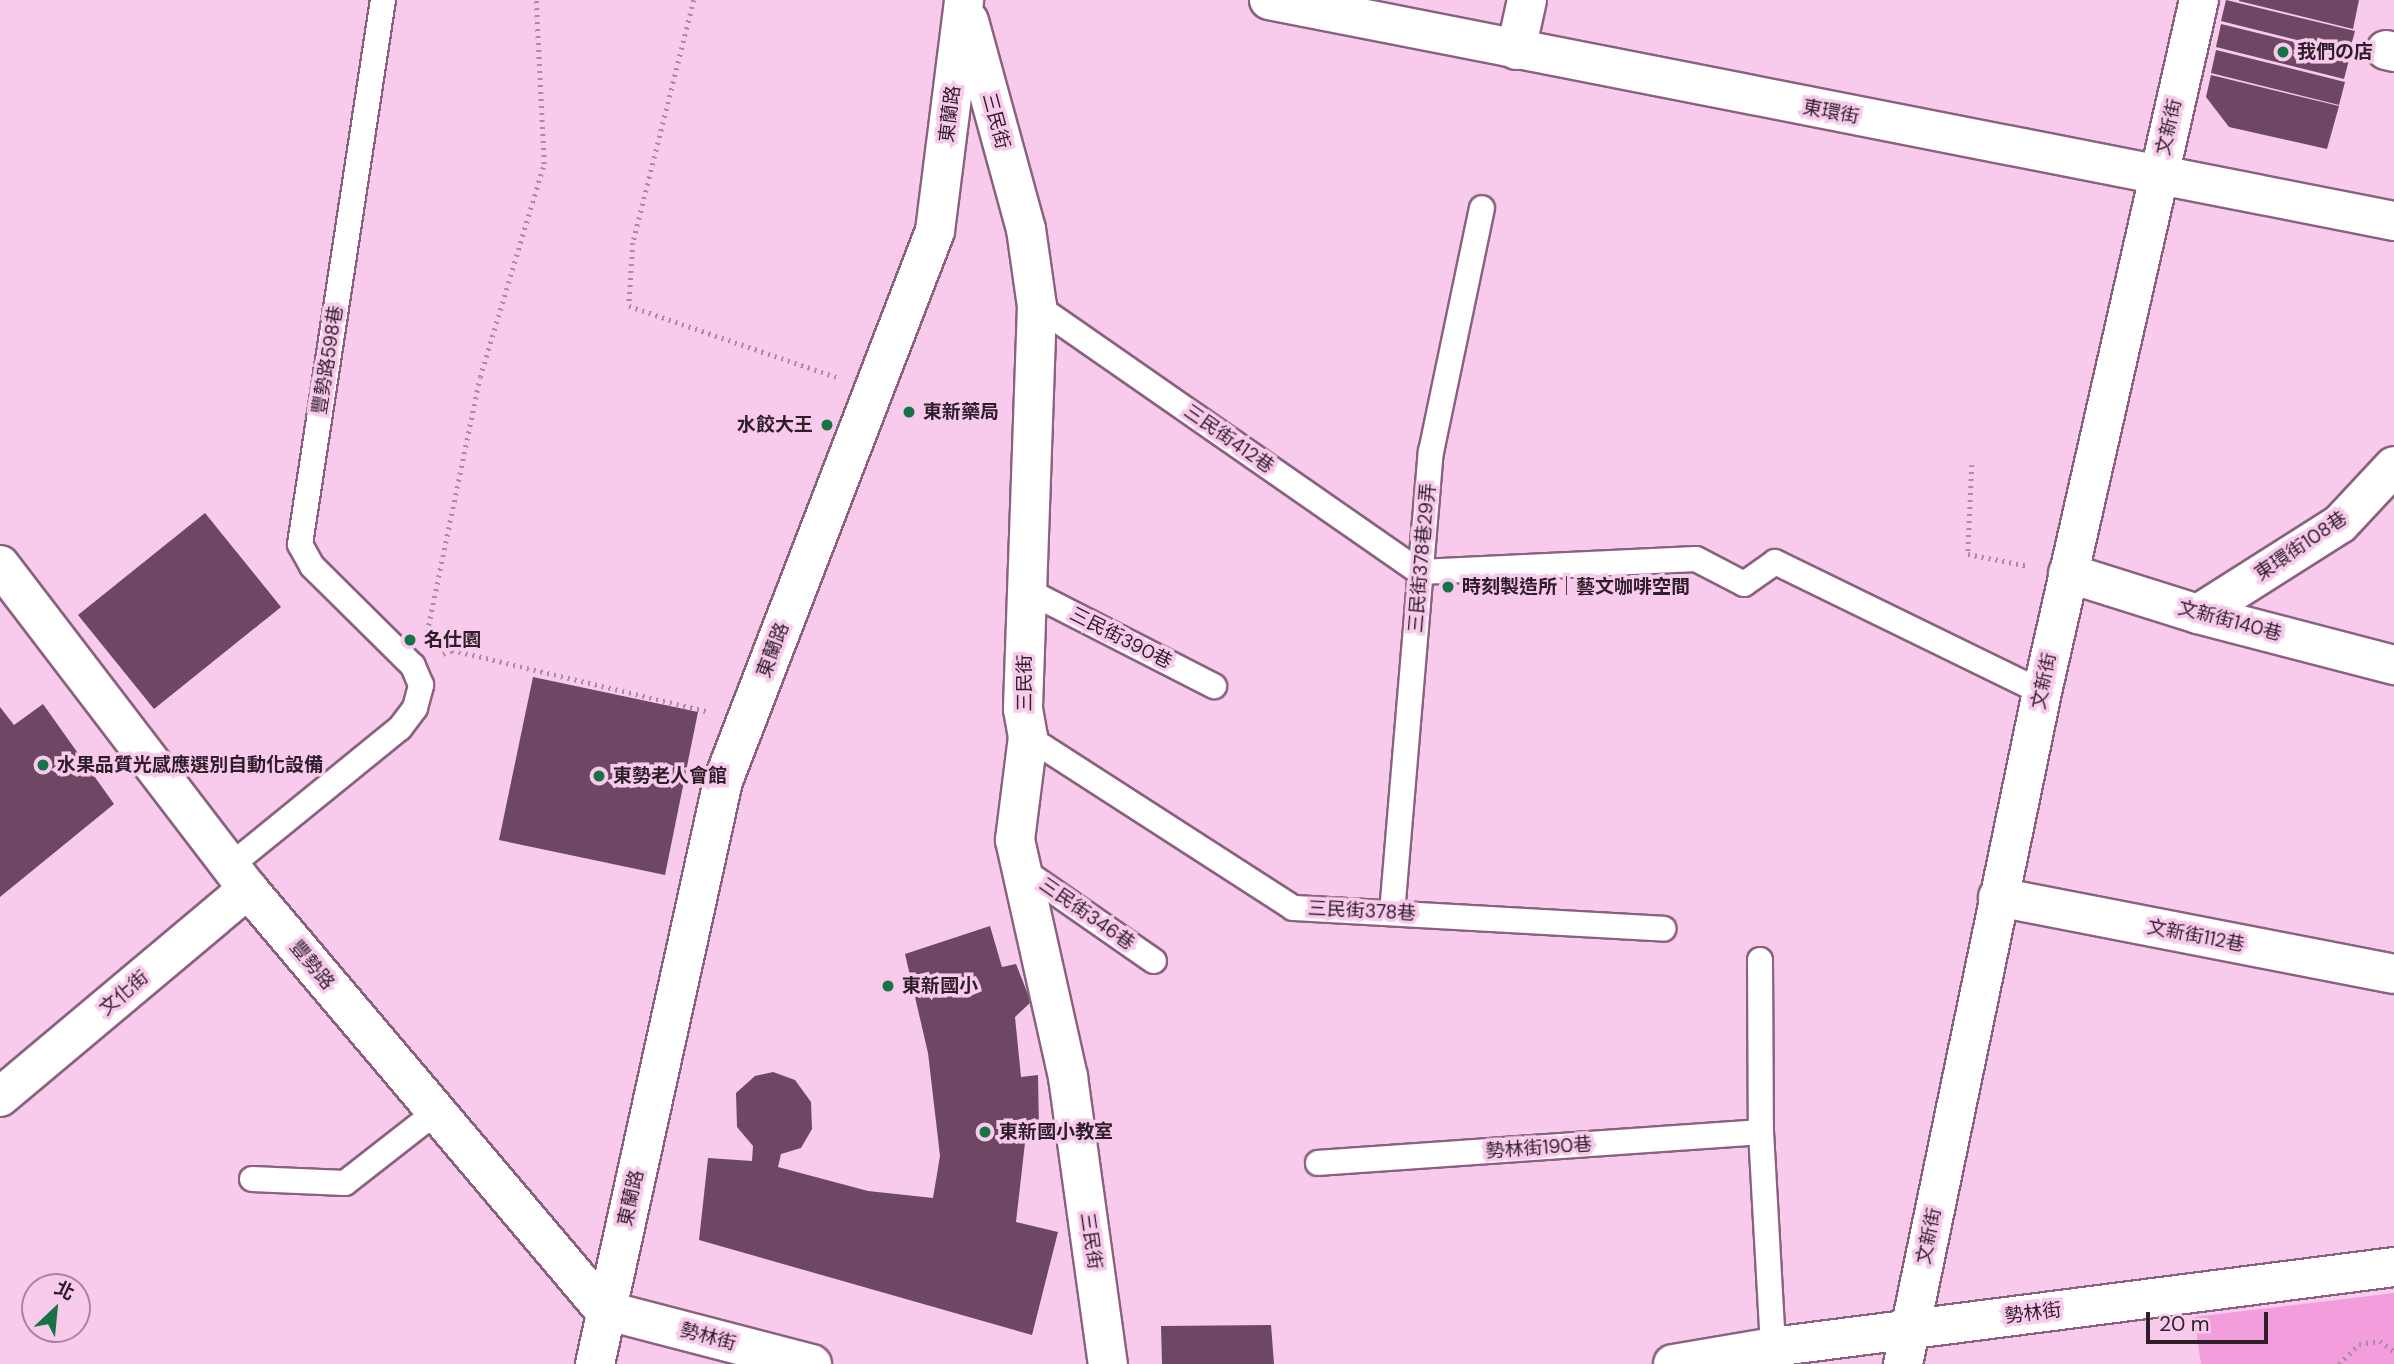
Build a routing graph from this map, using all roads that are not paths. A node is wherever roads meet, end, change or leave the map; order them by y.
1 (383, 0) edge
2 (1269, 0) edge
3 (1527, 0) edge
4 (2199, 0) edge
5 (964, 1) edge
6 (1516, 50) junction
7 (2158, 176) junction
8 (1482, 208) dead end
9 (2394, 221) edge
10 (1037, 306) junction
11 (2394, 466) edge
12 (0, 565) edge
13 (1420, 572) junction
14 (2068, 573) junction
15 (1028, 591) junction
16 (2198, 614) junction
17 (2394, 665) edge
18 (1214, 686) dead end
19 (2042, 692) junction
20 (1027, 737) junction
21 (1020, 868) junction
22 (239, 878) junction
23 (1998, 897) junction
24 (1392, 913) junction
25 (1663, 929) dead end
26 (1760, 960) dead end
27 (1154, 961) dead end
28 (2394, 974) edge
29 (0, 1097) edge
30 (436, 1112) junction
31 (1761, 1132) junction
32 (1318, 1163) dead end
33 (252, 1179) dead end
34 (2394, 1267) edge
35 (604, 1310) junction
36 (1907, 1346) edge
37 (1773, 1347) junction
38 (595, 1364) edge
39 (812, 1364) edge
40 (1108, 1364) edge
41 (1673, 1364) edge

1 - 22 lane, 豐勢路598巷
2 - 6 street, 東環街
3 - 6 street
4 - 7 street, 文新街
5 - 10 street, 三民街
5 - 35 street, 東蘭路
6 - 7 street, 東環街
7 - 9 street, 東環街
7 - 14 street, 文新街
8 - 13 lane, 三民街378巷29弄
10 - 13 lane, 三民街412巷
10 - 15 street, 三民街
11 - 16 street, 東環街108巷
12 - 22 street, 豐勢路
13 - 19 lane
13 - 24 lane, 三民街378巷29弄
14 - 16 street, 文新街140巷
14 - 19 street, 文新街
15 - 18 lane, 三民街390巷
15 - 20 street, 三民街
16 - 17 street, 文新街140巷
19 - 23 street, 文新街
20 - 21 street, 三民街
20 - 24 lane, 三民街378巷
21 - 27 lane, 三民街346巷
21 - 40 street, 三民街
22 - 29 street, 文化街
22 - 30 street, 豐勢路
23 - 28 street, 文新街112巷
23 - 36 street, 文新街
24 - 25 lane, 三民街378巷
26 - 31 lane
30 - 33 lane
30 - 35 street, 豐勢路
31 - 32 lane, 勢林街190巷
31 - 37 lane
34 - 36 street, 勢林街
35 - 38 street
35 - 39 street, 勢林街
36 - 37 street, 勢林街
37 - 41 street, 勢林街

